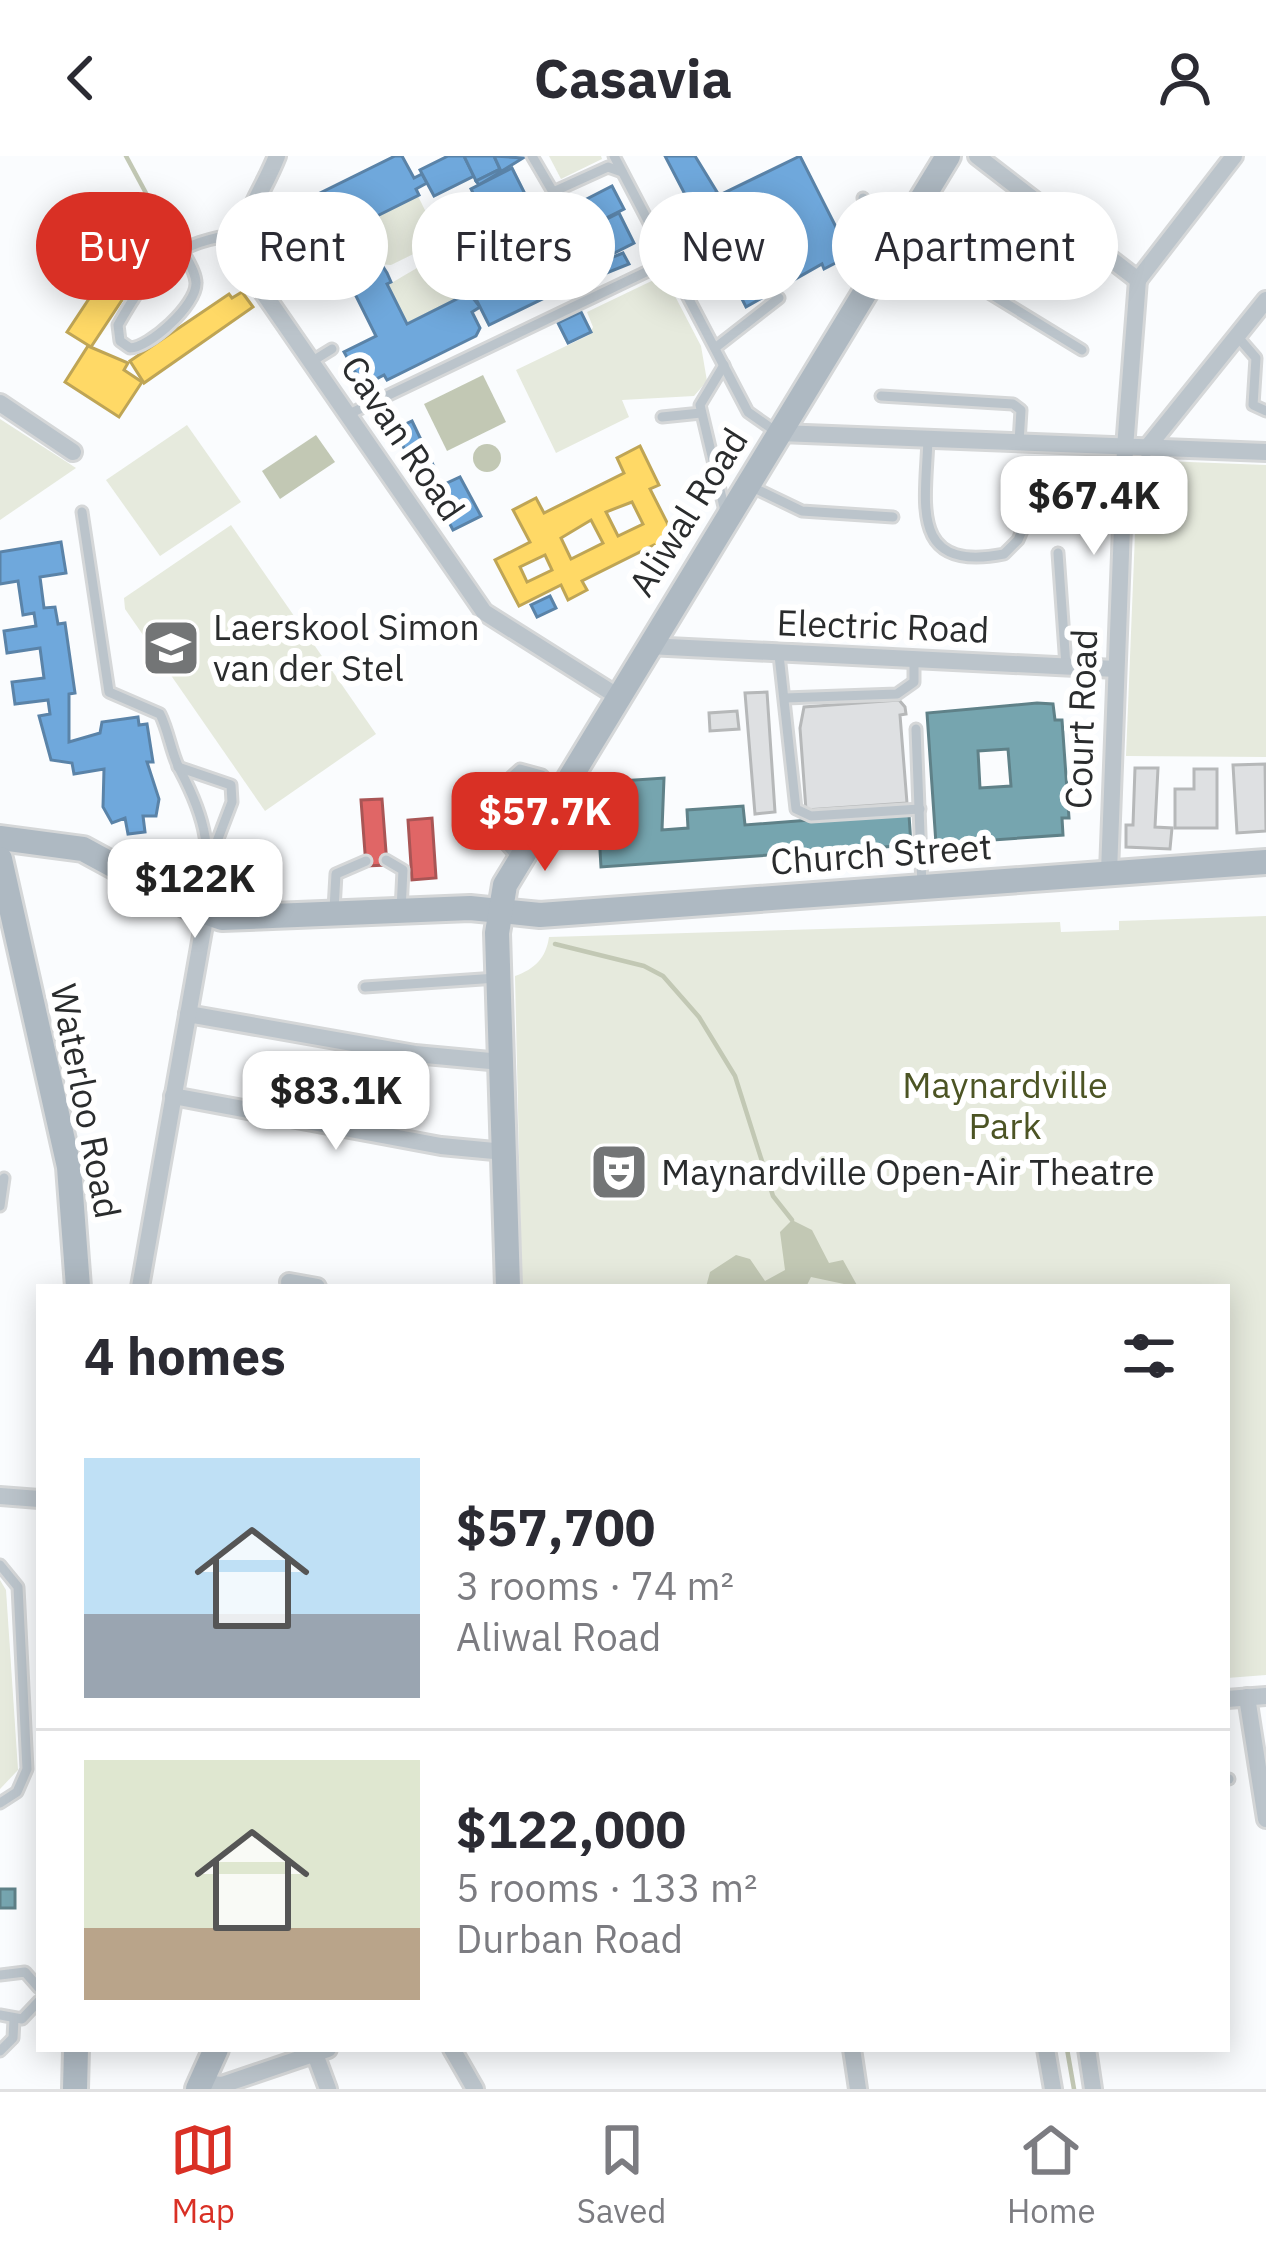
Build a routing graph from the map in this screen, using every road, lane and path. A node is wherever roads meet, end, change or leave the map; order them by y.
1 (277, 156) edge
2 (532, 156) edge
3 (614, 156) edge
4 (948, 156) edge
5 (977, 156) edge
6 (1234, 156) edge
7 (622, 172) junction
8 (257, 192) edge
9 (926, 192) edge
10 (639, 204) edge
11 (181, 248) joint
12 (639, 275) edge
13 (1138, 280) junction
14 (268, 300) edge
15 (690, 300) edge
16 (776, 300) edge
17 (861, 300) edge
18 (994, 300) edge
19 (1266, 300) edge
20 (1237, 336) junction
21 (715, 347) junction
22 (332, 349) dead end
23 (1082, 350) dead end
24 (311, 362) junction
25 (724, 364) junction
26 (881, 396) dead end
27 (0, 403) edge
28 (1266, 411) edge
29 (701, 412) junction
30 (347, 416) junction
31 (662, 417) dead end
32 (780, 434) junction
33 (928, 439) junction
34 (1019, 443) junction
35 (1125, 448) junction
36 (1146, 449) junction
37 (73, 452) dead end
38 (1266, 452) edge
39 (747, 485) junction
40 (1037, 496) dead end
41 (82, 512) dead end
42 (728, 517) junction
43 (892, 517) dead end
44 (1058, 553) dead end
45 (648, 646) junction
46 (779, 656) junction
47 (914, 661) junction
48 (1066, 666) junction
49 (1116, 669) junction
50 (617, 696) junction
51 (785, 698) junction
52 (916, 728) dead end
53 (178, 767) junction
54 (559, 792) junction
55 (920, 808) junction
56 (0, 838) edge
57 (520, 859) junction
58 (0, 860) edge
59 (386, 860) dead end
60 (365, 861) dead end
61 (1266, 862) edge
62 (208, 864) junction
63 (1109, 872) junction
64 (922, 887) junction
65 (400, 910) junction
66 (501, 911) junction
67 (202, 912) junction
68 (334, 914) junction
69 (497, 977) junction
70 (365, 987) dead end
71 (188, 1014) junction
72 (501, 1062) junction
73 (173, 1096) junction
74 (505, 1153) junction
75 (4, 1178) dead end
76 (0, 1206) edge
77 (289, 1282) dead end
78 (78, 1284) edge
79 (141, 1284) edge
80 (300, 1284) edge
81 (508, 1284) edge
82 (0, 1496) edge
83 (36, 1499) edge
84 (0, 1565) edge
85 (1257, 1696) edge
86 (0, 1803) edge
87 (1266, 1819) edge
88 (0, 1975) edge
89 (36, 1985) edge
90 (36, 2006) edge
91 (0, 2015) edge
92 (14, 2020) junction
93 (0, 2051) edge
94 (76, 2052) edge
95 (215, 2052) edge
96 (321, 2052) edge
97 (454, 2052) edge
98 (852, 2052) edge
99 (1046, 2052) edge
100 (1087, 2052) edge
101 (200, 2086) edge
102 (76, 2089) edge
103 (328, 2089) edge
104 (475, 2089) edge
105 (858, 2089) edge
106 (1052, 2089) edge
107 (1093, 2089) edge

1 - 8 street
2 - 7 lane
3 - 7 lane
4 - 9 street, Aliwal Road
5 - 13 street
6 - 13 street
7 - 10 lane
11 - 11 lane
12 - 30 lane
13 - 35 street, Court Road
14 - 24 street, Cavan Road
15 - 21 lane
16 - 21 lane
17 - 32 street, Aliwal Road
18 - 23 lane
19 - 20 street
20 - 28 lane
20 - 36 street
21 - 25 lane
22 - 24 lane
24 - 30 street, Cavan Road
25 - 29 lane
25 - 32 lane
26 - 34 lane
27 - 37 street
29 - 31 lane
29 - 42 lane
30 - 50 street, Cavan Road
32 - 33 street
32 - 39 street, Aliwal Road
33 - 34 street
33 - 40 lane
34 - 35 street
35 - 36 street
35 - 49 street, Court Road
36 - 38 street
39 - 42 street, Aliwal Road
39 - 43 lane
41 - 53 lane
42 - 45 street, Aliwal Road
44 - 48 lane
45 - 46 street, Electric Road
45 - 50 street, Aliwal Road
46 - 47 street, Electric Road
46 - 51 lane
47 - 48 street, Electric Road
47 - 51 lane
48 - 49 street, Electric Road
49 - 63 street, Court Road
50 - 54 street, Aliwal Road
51 - 55 lane
52 - 55 lane
53 - 62 lane
53 - 62 lane
54 - 57 street, Aliwal Road
54 - 57 lane
55 - 64 lane
56 - 67 street
57 - 66 street, Aliwal Road
58 - 78 street, Waterloo Road
59 - 65 lane
60 - 68 lane
61 - 63 street, Church Street
62 - 67 lane
63 - 64 street, Church Street
64 - 66 street, Church Street
65 - 66 street, Church Street
65 - 68 street, Church Street
66 - 69 street, Aliwal Road
67 - 68 street, Church Street
67 - 71 street
69 - 70 lane
69 - 72 street, Aliwal Road
71 - 72 street
71 - 73 street
72 - 74 street, Aliwal Road
73 - 74 street
73 - 79 street
74 - 81 street, Aliwal Road
75 - 76 lane
77 - 80 street
82 - 83 street
84 - 86 lane
85 - 87 street
88 - 89 lane
90 - 92 lane
91 - 92 lane
92 - 93 lane
94 - 102 street
95 - 101 street
96 - 101 street
96 - 103 street
97 - 104 street
98 - 105 street
99 - 106 street
100 - 107 street

